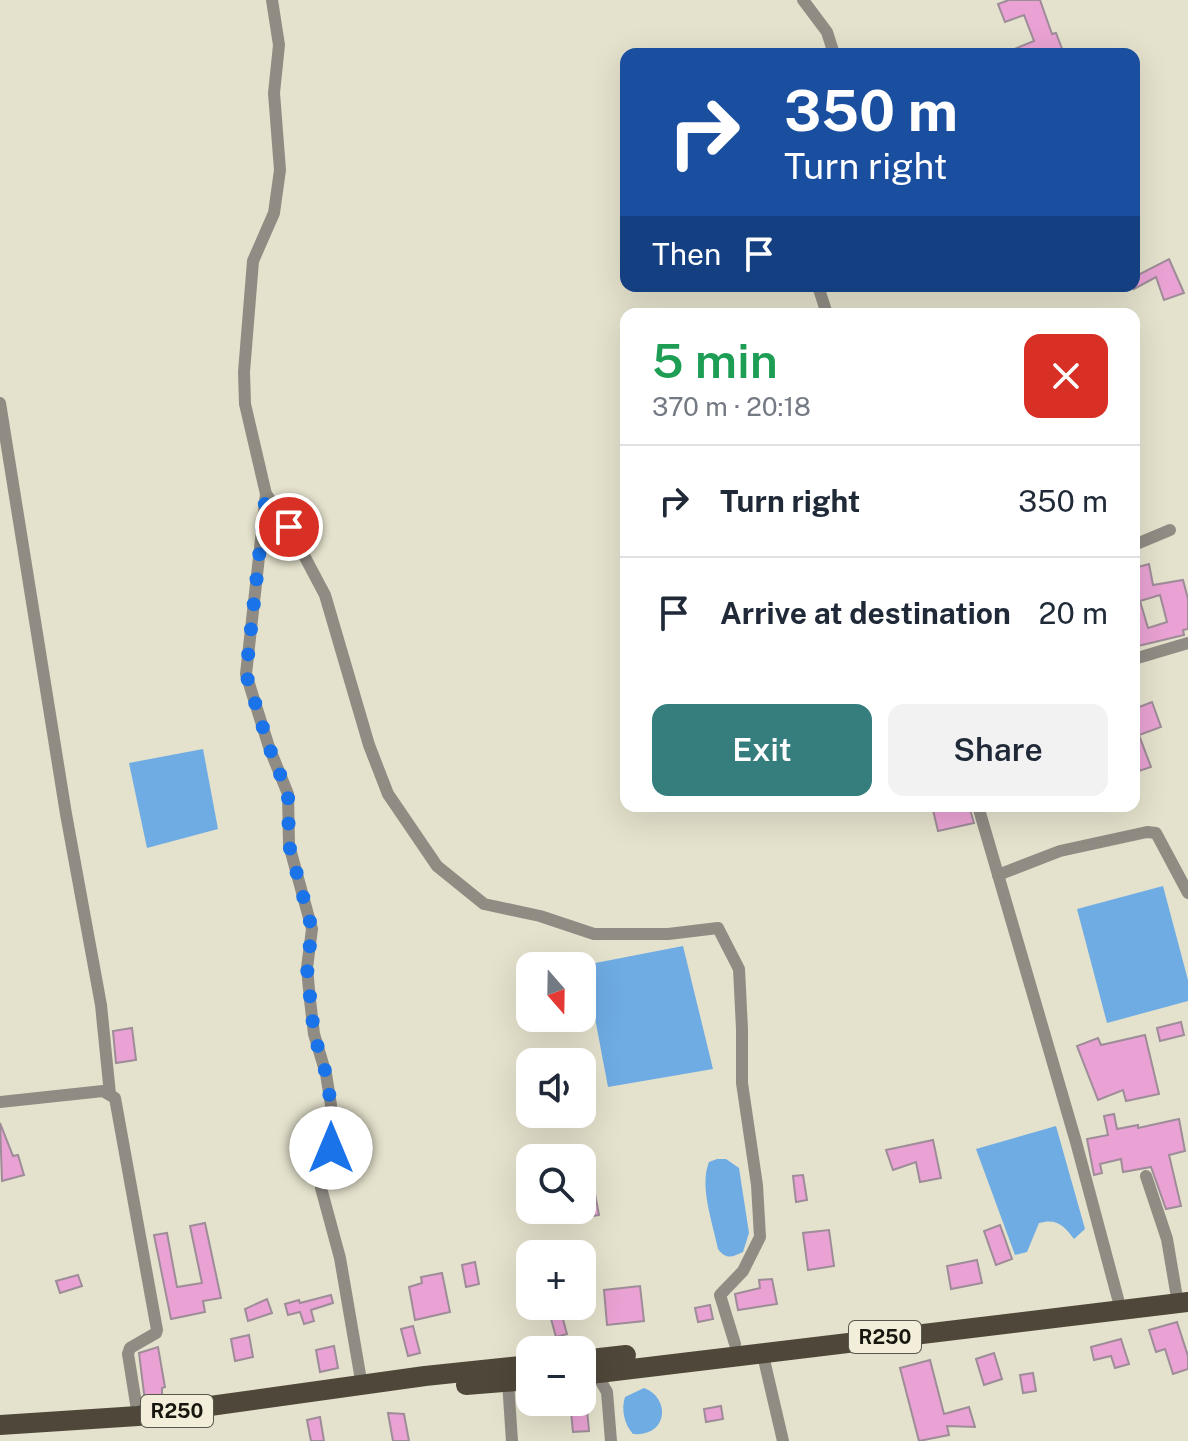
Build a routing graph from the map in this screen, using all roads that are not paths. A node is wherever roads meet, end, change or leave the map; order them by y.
1 (272, 0) edge
2 (803, 0) edge
3 (832, 48) edge
4 (0, 403) edge
5 (16, 493) junction
6 (0, 494) edge
7 (266, 494) junction
8 (1170, 530) dead end
9 (1140, 542) edge
10 (1188, 643) edge
11 (1140, 657) edge
12 (980, 812) edge
13 (998, 875) junction
14 (1188, 893) edge
15 (110, 1094) junction
16 (0, 1102) edge
17 (1146, 1176) dead end
18 (1184, 1295) edge
19 (1118, 1299) junction
20 (735, 1344) junction
21 (762, 1351) junction
22 (516, 1366) edge
23 (596, 1367) edge
24 (596, 1368) edge
25 (596, 1379) edge
26 (516, 1381) edge
27 (508, 1382) junction
28 (362, 1386) junction
29 (138, 1416) junction
30 (0, 1425) edge
31 (0, 1434) edge
32 (512, 1441) edge
33 (611, 1441) edge
34 (783, 1441) edge

1 - 7 street
2 - 3 street
4 - 5 street
5 - 6 street
5 - 15 street
7 - 20 street
7 - 28 street
8 - 9 street
10 - 11 street
12 - 13 street
13 - 14 street
13 - 19 street
15 - 16 street
15 - 29 street
17 - 18 street
18 - 19 main road, R250
18 - 21 main road, R250
19 - 20 main road, R250
20 - 23 main road, R250
21 - 24 main road, R250
21 - 34 street
22 - 28 main road, R250
25 - 33 street
26 - 27 main road, R250
27 - 31 main road, R250
27 - 32 street
28 - 29 main road, R250
29 - 30 main road, R250

